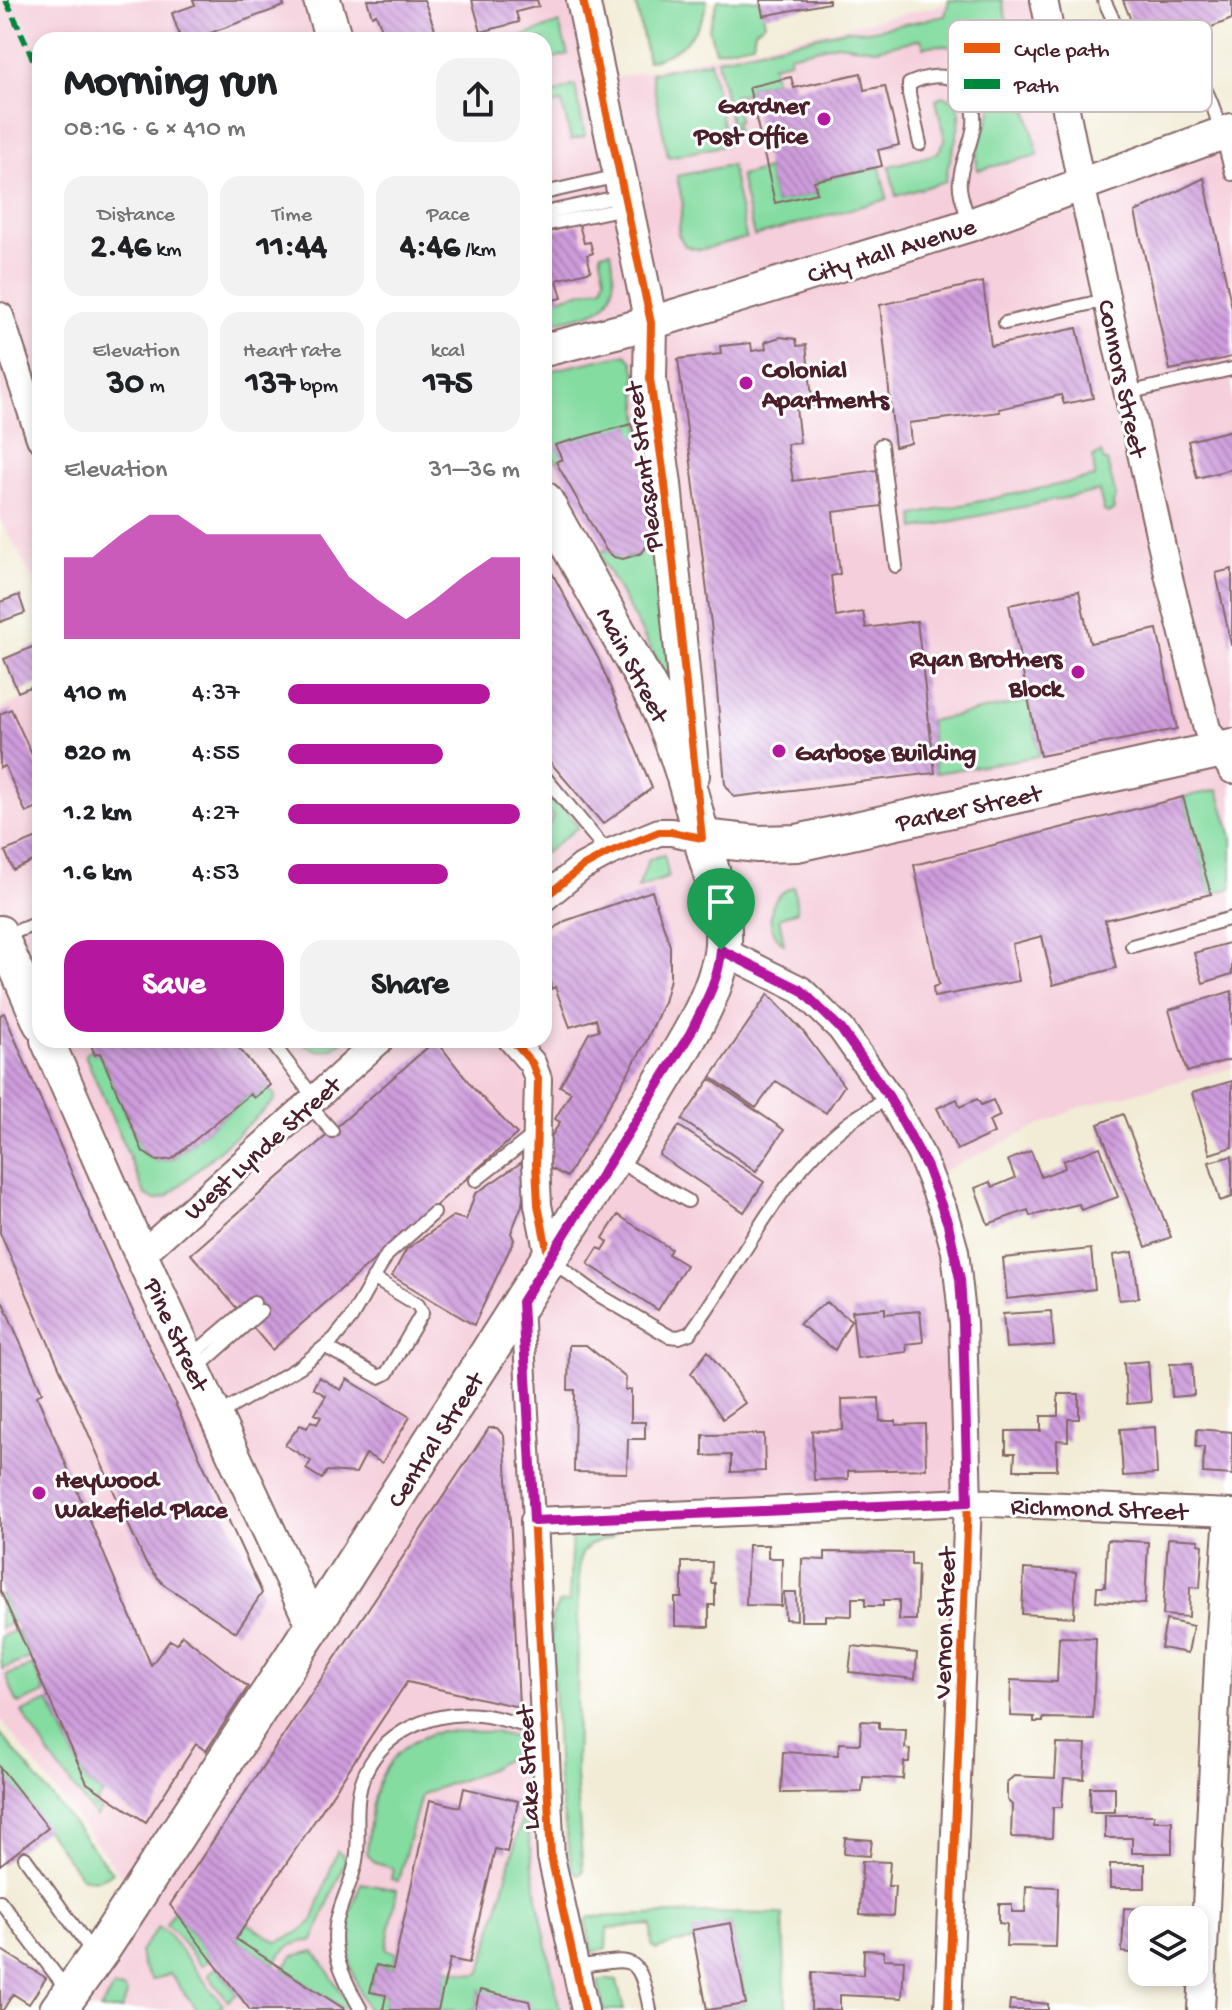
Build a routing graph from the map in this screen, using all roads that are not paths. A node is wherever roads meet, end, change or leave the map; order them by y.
1 (322, 0) edge
2 (583, 0) edge
3 (1044, 0) edge
4 (1104, 0) edge
5 (1048, 20) edge
6 (1113, 20) edge
7 (332, 32) edge
8 (948, 77) edge
9 (1212, 103) edge
10 (972, 112) edge
11 (1067, 112) edge
12 (1227, 132) edge
13 (920, 144) dead end
14 (1232, 174) edge
15 (1081, 184) junction
16 (552, 193) edge
17 (625, 193) junction
18 (552, 211) edge
19 (552, 222) edge
20 (970, 225) junction
21 (1106, 300) junction
22 (0, 316) edge
23 (651, 323) junction
24 (1005, 323) dead end
25 (552, 348) edge
26 (1232, 369) edge
27 (1127, 393) junction
28 (32, 414) edge
29 (881, 445) dead end
30 (552, 514) edge
31 (896, 566) dead end
32 (1228, 756) edge
33 (552, 786) edge
34 (702, 838) junction
35 (608, 853) junction
36 (552, 891) edge
37 (1232, 918) edge
38 (32, 924) edge
39 (1, 934) edge
40 (1132, 946) dead end
41 (721, 950) junction
42 (32, 1006) edge
43 (50, 1048) edge
44 (275, 1048) edge
45 (371, 1048) edge
46 (519, 1048) edge
47 (889, 1097) junction
48 (311, 1101) junction
49 (332, 1131) dead end
50 (538, 1132) junction
51 (613, 1159) junction
52 (476, 1180) dead end
53 (688, 1201) dead end
54 (434, 1213) dead end
55 (141, 1255) junction
56 (549, 1259) junction
57 (373, 1278) junction
58 (522, 1302) junction
59 (258, 1307) dead end
60 (326, 1347) junction
61 (191, 1364) junction
62 (216, 1416) junction
63 (968, 1502) junction
64 (1230, 1513) edge
65 (534, 1521) junction
66 (313, 1626) junction
67 (544, 1731) junction
68 (25, 1858) dead end
69 (0, 1901) edge
70 (96, 1957) junction
71 (574, 1967) junction
72 (64, 2002) edge
73 (361, 2010) edge
74 (585, 2010) edge
75 (650, 2010) edge
76 (948, 2010) edge
77 (1201, 2010) edge

1 - 7 main road
2 - 17 street, Pleasant Street
3 - 5 street, Connors Street
4 - 6 lane
8 - 13 lane
9 - 12 lane
10 - 20 lane
11 - 15 street, Connors Street
12 - 14 lane
12 - 15 street, City Hall Avenue
15 - 20 street, City Hall Avenue
15 - 21 street, Connors Street
16 - 17 lane
17 - 18 lane
17 - 19 lane
17 - 23 street, Pleasant Street
20 - 23 street, City Hall Avenue
21 - 24 lane
21 - 27 street, Connors Street
22 - 28 street
23 - 25 street, City Hall Avenue
23 - 34 street, Pleasant Street
26 - 27 lane
27 - 32 street, Connors Street
29 - 31 lane
30 - 34 main road, Main Street
32 - 34 main road, Parker Street
33 - 35 lane
34 - 35 street
34 - 41 main road, Central Street
35 - 36 street
37 - 40 lane
38 - 39 lane
39 - 42 street
41 - 47 street, Vernon Street
41 - 51 main road, Central Street
43 - 55 street, Pine Street
44 - 48 lane
45 - 48 street, West Lynde Street
46 - 50 street
47 - 56 lane
47 - 63 street, Vernon Street
48 - 49 lane
48 - 55 street, West Lynde Street
50 - 52 lane
50 - 56 street
51 - 53 lane
51 - 56 main road, Central Street
54 - 57 lane
55 - 61 street, Pine Street
56 - 58 main road, Central Street
57 - 60 lane
57 - 60 lane
58 - 65 street
58 - 66 main road, Central Street
59 - 61 lane
60 - 62 lane
61 - 62 street, Pine Street
62 - 66 street, Pine Street
63 - 64 street, Richmond Street
63 - 65 street, Richmond Street
63 - 76 street, Vernon Street
64 - 77 street
65 - 67 street, Lake Street
66 - 70 main road, Central Street
67 - 71 street, Lake Street
67 - 73 lane
68 - 70 lane
69 - 72 lane
70 - 72 main road, Central Street
71 - 74 street, Lake Street
71 - 75 lane

